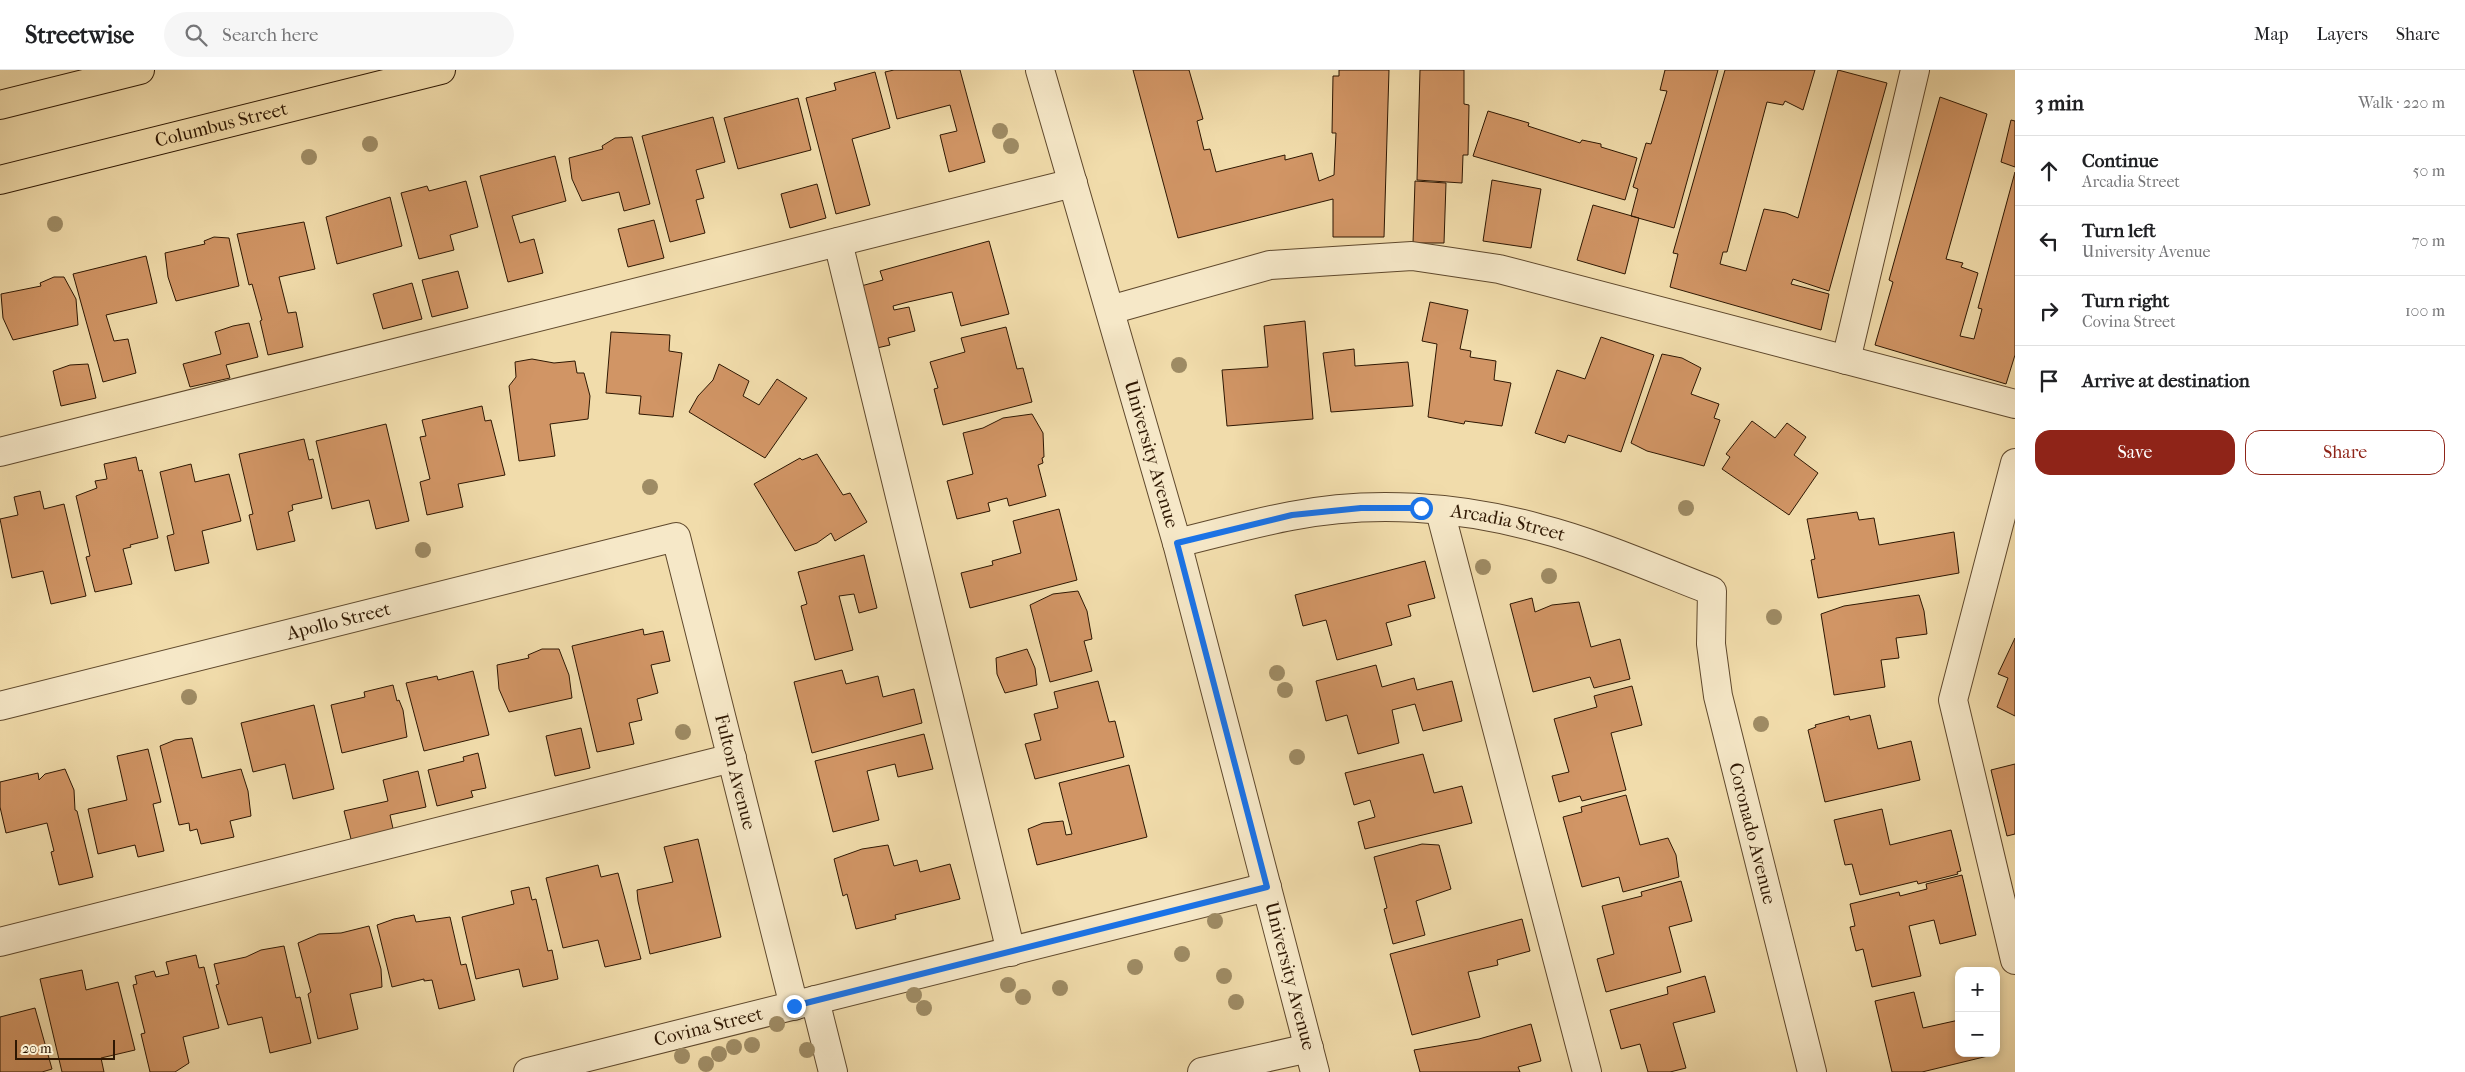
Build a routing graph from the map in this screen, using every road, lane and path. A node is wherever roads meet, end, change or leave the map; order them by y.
1 (140, 70) edge
2 (441, 70) edge
3 (1040, 70) edge
4 (1915, 70) edge
5 (0, 105) edge
6 (0, 180) edge
7 (1073, 183) junction
8 (838, 242) junction
9 (1110, 310) junction
10 (1846, 360) junction
11 (2015, 404) edge
12 (0, 452) edge
13 (2015, 463) edge
14 (1440, 511) junction
15 (676, 537) joint
16 (1177, 543) junction
17 (1712, 591) joint
18 (0, 706) edge
19 (732, 758) junction
20 (1267, 887) junction
21 (0, 942) edge
22 (1011, 952) junction
23 (2015, 960) edge
24 (805, 1003) junction
25 (1312, 1060) edge
26 (566, 1067) edge
27 (528, 1072) edge
28 (834, 1072) edge
29 (1202, 1072) edge
30 (1586, 1072) edge
31 (1812, 1072) edge

1 - 5 main road
2 - 6 main road, Columbus Street
3 - 7 street, University Avenue
4 - 10 street
7 - 8 street
7 - 9 street, University Avenue
8 - 12 street
8 - 22 street
9 - 10 street
9 - 16 street, University Avenue
10 - 11 street
13 - 23 street
14 - 16 street, Arcadia Street
14 - 17 street, Arcadia Street
14 - 30 street
15 - 18 street, Apollo Street
15 - 19 street, Fulton Avenue
16 - 20 street, University Avenue
17 - 31 street, Coronado Avenue
19 - 21 street
19 - 24 street, Fulton Avenue
20 - 22 street, Covina Street
20 - 25 street, University Avenue
22 - 24 street, Covina Street
24 - 26 street, Covina Street
24 - 28 street, Fulton Avenue
25 - 29 street
26 - 27 street, Covina Street

